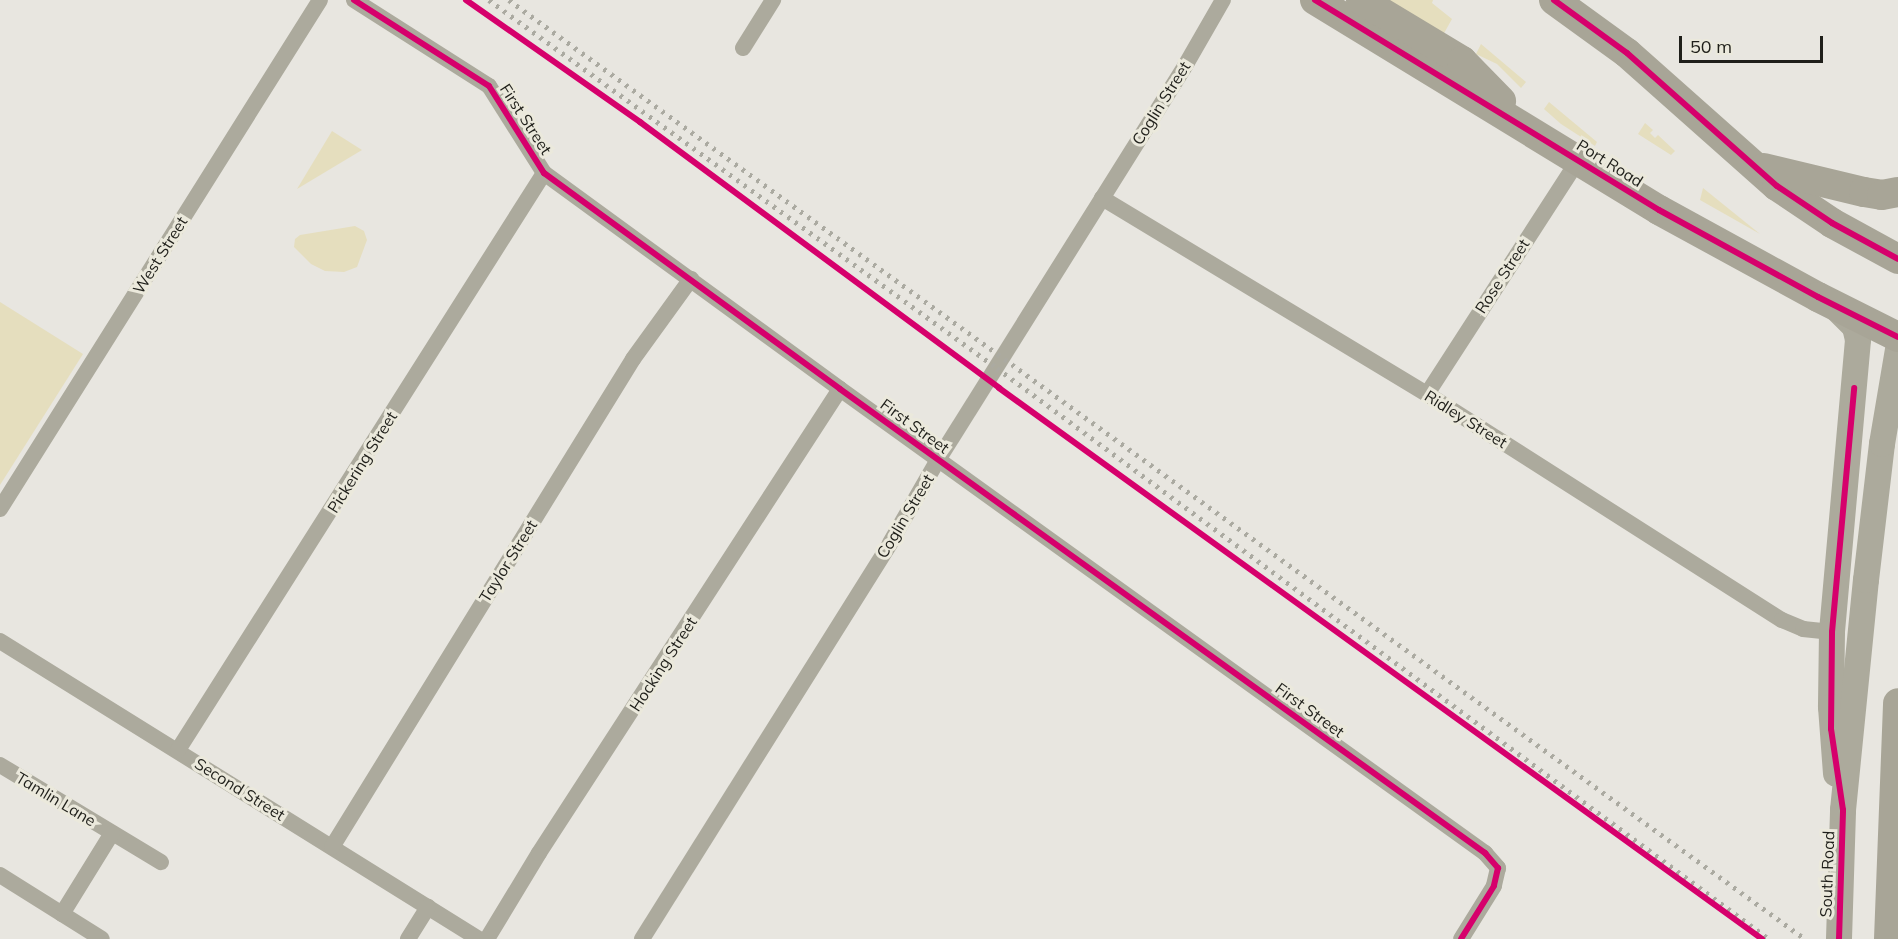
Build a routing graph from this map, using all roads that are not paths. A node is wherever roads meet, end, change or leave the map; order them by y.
1 (320, 0) edge
2 (354, 0) edge
3 (773, 0) edge
4 (1223, 0) edge
5 (1315, 0) edge
6 (1361, 0) edge
7 (1554, 0) edge
8 (743, 48) dead end
9 (1528, 128) junction
10 (1579, 159) junction
11 (1750, 164) junction
12 (544, 172) junction
13 (1898, 192) edge
14 (1102, 198) junction
15 (1898, 259) edge
16 (691, 279) junction
17 (1818, 297) junction
18 (1898, 338) edge
19 (1898, 349) edge
20 (840, 389) junction
21 (1427, 394) junction
22 (938, 460) junction
23 (0, 509) edge
24 (1832, 632) junction
25 (0, 641) edge
26 (1898, 703) edge
27 (178, 750) junction
28 (0, 765) edge
29 (1843, 810) junction
30 (112, 833) junction
31 (332, 848) junction
32 (161, 862) dead end
33 (0, 875) edge
34 (428, 907) junction
35 (62, 914) junction
36 (102, 939) edge
37 (408, 939) edge
38 (480, 939) edge
39 (487, 939) edge
40 (642, 939) edge
41 (1461, 939) edge
42 (1839, 939) edge
43 (1889, 939) edge

1 - 23 street, West Street
2 - 12 street, First Street
3 - 8 street
4 - 14 street, Coglin Street
5 - 9 highway, Port Road
6 - 9 highway
7 - 11 highway
9 - 10 highway, Port Road
10 - 17 highway, Port Road
10 - 21 street, Rose Street
11 - 13 highway
11 - 15 highway
12 - 16 street, First Street
12 - 27 street, Pickering Street
14 - 21 street, Ridley Street
14 - 22 street, Coglin Street
16 - 20 street, First Street
16 - 31 street, Taylor Street
17 - 18 highway, Port Road
17 - 24 main road
19 - 29 main road, South Road
20 - 22 street, First Street
20 - 39 street, Hocking Street
21 - 24 street, Ridley Street
22 - 40 street, Coglin Street
22 - 41 street, First Street
24 - 29 main road
25 - 27 street, Second Street
26 - 43 highway
27 - 31 street, Second Street
28 - 30 street, Tamlin Lane
29 - 42 main road, South Road
30 - 32 street, Tamlin Lane
30 - 35 street, Tamlin Lane
31 - 34 street, Second Street
33 - 35 street
34 - 37 street
34 - 38 street, Second Street
35 - 36 street

